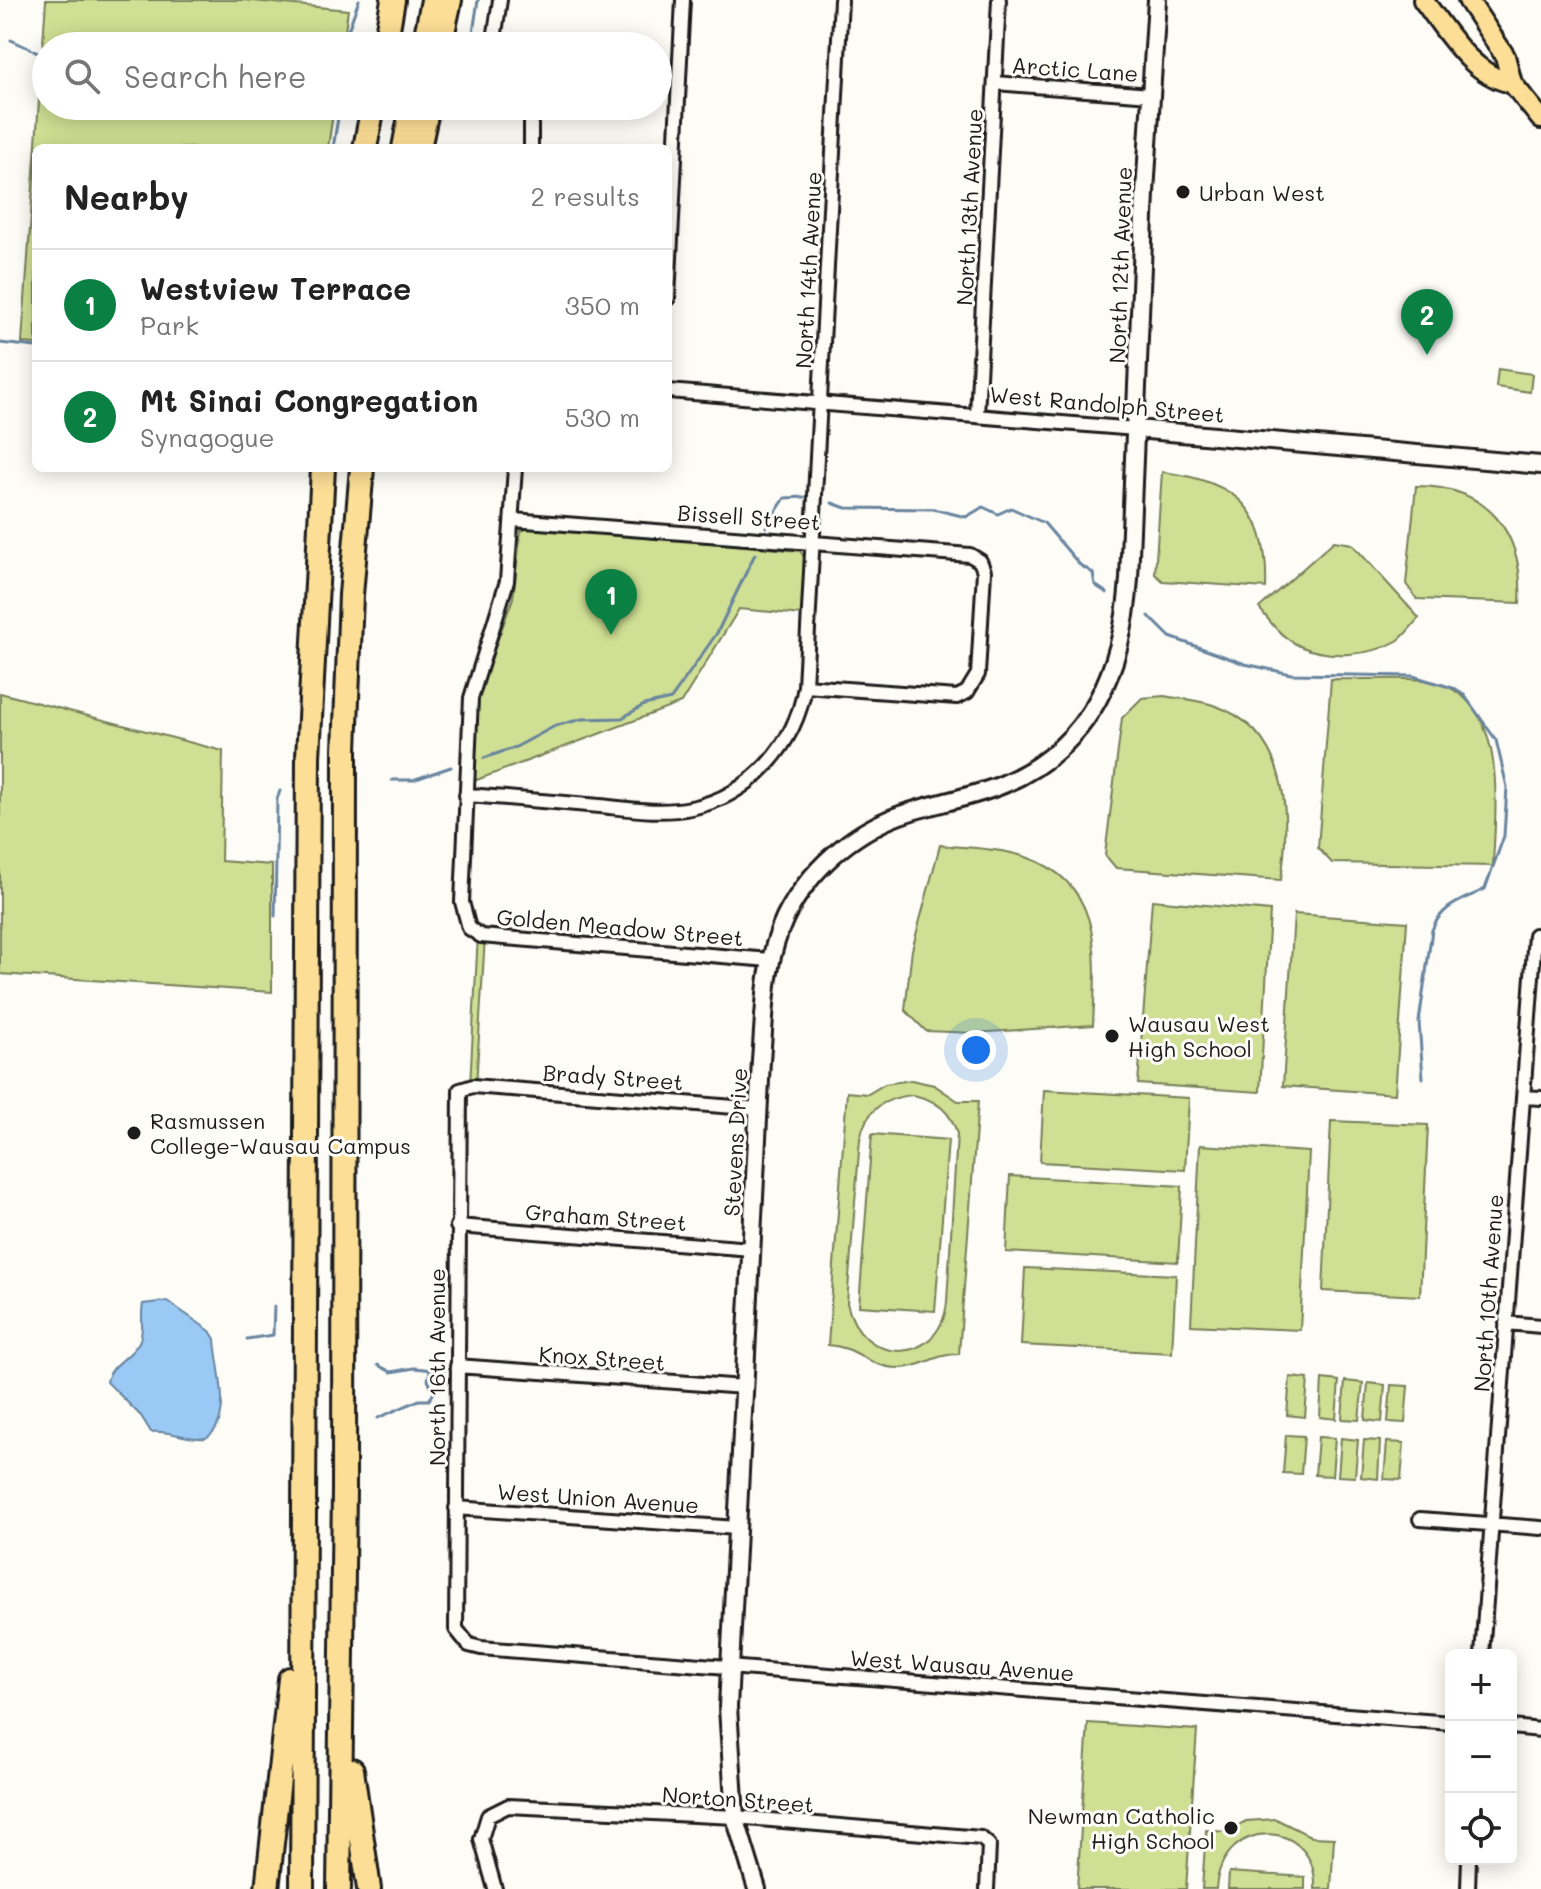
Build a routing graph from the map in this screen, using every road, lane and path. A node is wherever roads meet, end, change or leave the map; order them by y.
1 (383, 0) edge
2 (393, 0) edge
3 (433, 0) edge
4 (450, 0) edge
5 (500, 0) edge
6 (683, 0) edge
7 (841, 0) edge
8 (999, 0) edge
9 (1157, 0) edge
10 (1412, 0) edge
11 (1455, 0) edge
12 (1468, 0) edge
13 (1427, 5) edge
14 (379, 32) edge
15 (387, 32) edge
16 (427, 32) edge
17 (443, 32) edge
18 (495, 32) edge
19 (1504, 54) junction
20 (995, 83) junction
21 (1512, 83) junction
22 (1151, 95) junction
23 (1541, 119) edge
24 (368, 120) edge
25 (409, 120) edge
26 (425, 120) edge
27 (531, 120) edge
28 (364, 144) edge
29 (405, 144) edge
30 (420, 144) edge
31 (531, 144) edge
32 (672, 219) edge
33 (672, 391) edge
34 (822, 402) junction
35 (977, 415) junction
36 (1136, 429) junction
37 (1541, 465) edge
38 (323, 472) edge
39 (362, 472) edge
40 (515, 472) edge
41 (513, 520) junction
42 (813, 542) junction
43 (1129, 579) joint
44 (805, 686) junction
45 (466, 795) junction
46 (1535, 935) dead end
47 (770, 960) junction
48 (464, 1086) joint
49 (1523, 1097) junction
50 (1541, 1098) edge
51 (759, 1109) junction
52 (457, 1226) junction
53 (752, 1249) junction
54 (1506, 1323) junction
55 (1541, 1326) edge
56 (457, 1366) junction
57 (744, 1387) junction
58 (456, 1508) junction
59 (1420, 1519) dead end
60 (1492, 1524) junction
61 (737, 1528) junction
62 (1541, 1528) edge
63 (302, 1599) junction
64 (343, 1609) junction
65 (469, 1645) joint
66 (1482, 1649) edge
67 (730, 1667) junction
68 (1445, 1723) edge
69 (1517, 1728) edge
70 (1541, 1730) edge
71 (735, 1817) junction
72 (1469, 1865) edge
73 (267, 1889) edge
74 (302, 1889) edge
75 (339, 1889) edge
76 (369, 1889) edge
77 (495, 1889) edge
78 (757, 1889) edge
79 (987, 1889) edge
80 (1468, 1889) edge

1 - 14 highway
2 - 15 highway
3 - 16 highway
4 - 17 highway
5 - 18 street
6 - 32 street
7 - 34 street, North 14th Avenue
8 - 20 street, North 13th Avenue
9 - 22 street, North 12th Avenue
10 - 13 street
11 - 19 main road
12 - 19 main road
13 - 21 main road
19 - 21 main road
20 - 22 street, Arctic Lane
20 - 35 street, North 13th Avenue
21 - 23 main road
22 - 36 street, North 12th Avenue
24 - 28 highway
25 - 29 highway
26 - 30 highway
27 - 31 street
33 - 34 street, West Randolph Street
34 - 35 street, West Randolph Street
34 - 42 street, North 14th Avenue
35 - 36 street, West Randolph Street
36 - 37 street, West Randolph Street
36 - 43 street, North 12th Avenue
38 - 63 highway
39 - 64 highway
40 - 41 street
41 - 42 street, Bissell Street
41 - 45 street
42 - 44 street, North 14th Avenue
42 - 44 street, Bissell Street
43 - 47 street, Stevens Drive
44 - 45 street, North 14th Avenue
45 - 47 street, Golden Meadow Street
46 - 49 street, North 10th Avenue
47 - 51 street, Stevens Drive
48 - 51 street, Brady Street
48 - 52 street, North 16th Avenue
49 - 50 street
49 - 54 street, North 10th Avenue
51 - 53 street, Stevens Drive
52 - 53 street, Graham Street
52 - 56 street, North 16th Avenue
53 - 57 street, Stevens Drive
54 - 55 street
54 - 60 street, North 10th Avenue
56 - 57 street, Knox Street
56 - 58 street, North 16th Avenue
57 - 61 street, Stevens Drive
58 - 61 street, West Union Avenue
58 - 65 street, North 16th Avenue
59 - 60 street
60 - 62 street
60 - 66 street, North 10th Avenue
61 - 67 street, Stevens Drive
63 - 73 highway
63 - 74 highway
64 - 75 highway
64 - 76 highway
65 - 67 street, West Wausau Avenue
67 - 68 street, West Wausau Avenue
67 - 71 street, Stevens Drive
69 - 70 street
71 - 77 street, Norton Street
71 - 78 street, Stevens Drive
71 - 79 street, Norton Street
72 - 80 street

